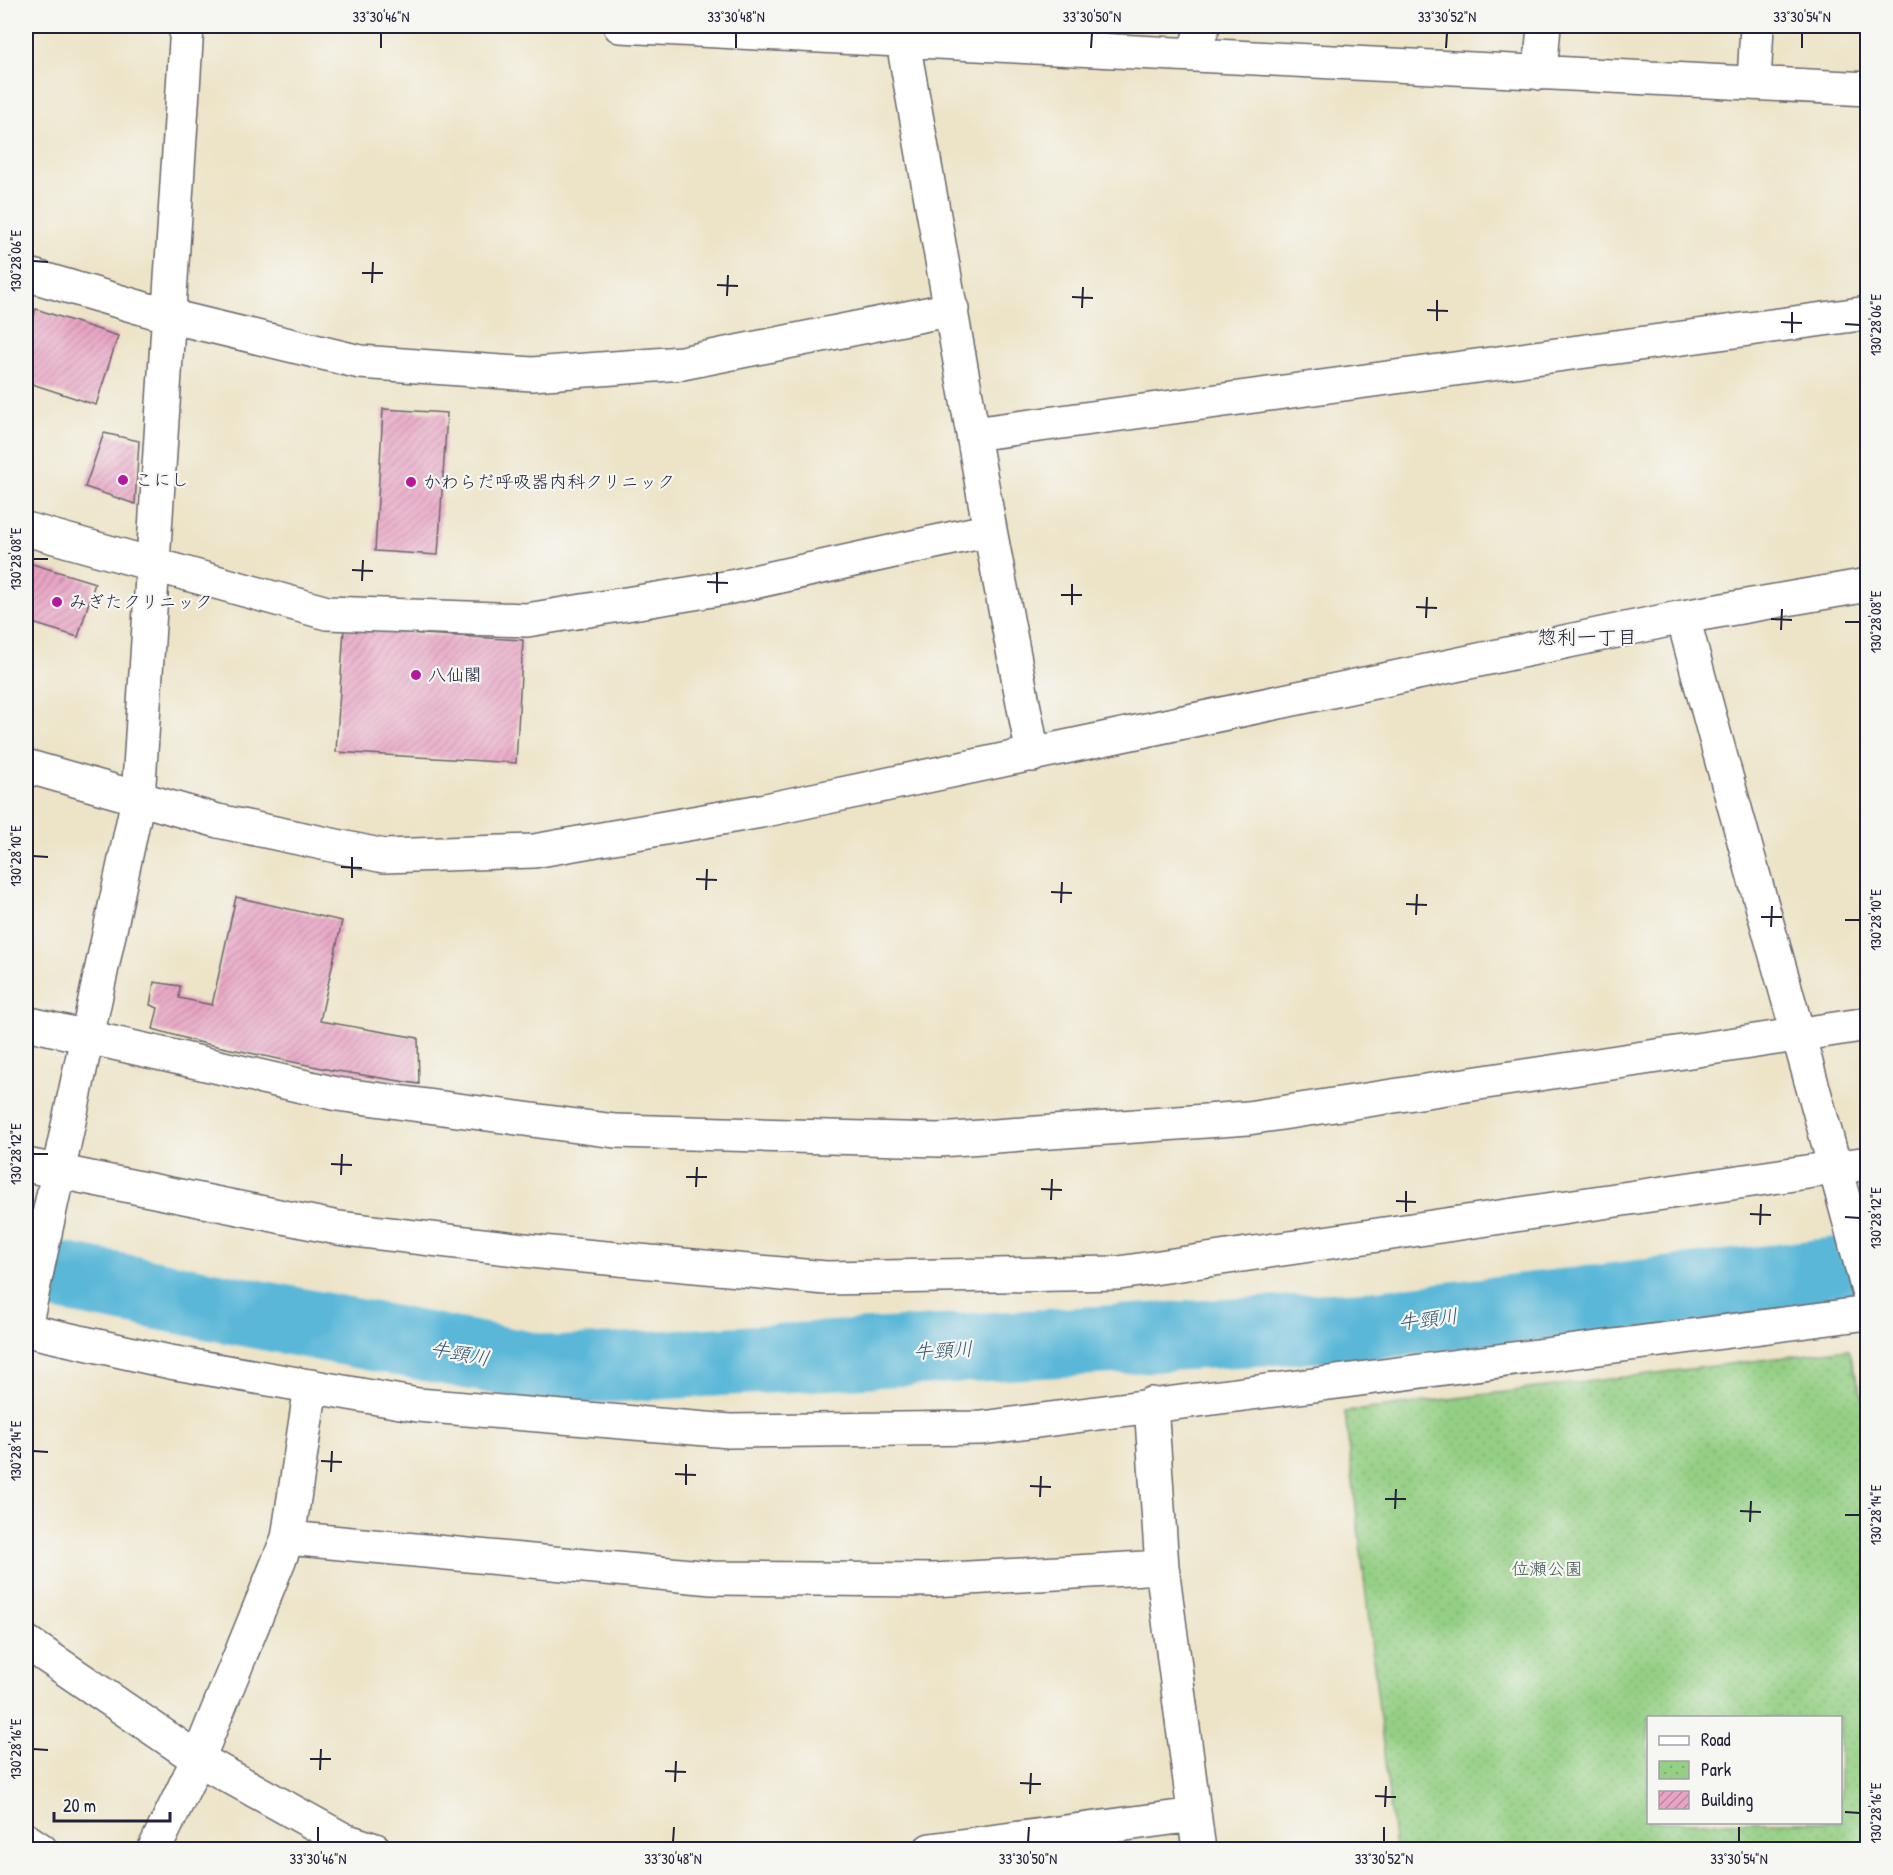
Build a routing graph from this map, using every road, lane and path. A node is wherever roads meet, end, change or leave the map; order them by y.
1 (187, 26) edge
2 (630, 26) edge
3 (1544, 26) edge
4 (1756, 26) edge
5 (906, 34) edge
6 (1198, 40) edge
7 (1540, 73) junction
8 (1754, 83) junction
9 (1868, 89) edge
10 (26, 274) edge
11 (952, 309) junction
12 (1868, 314) edge
13 (169, 316) junction
14 (973, 434) junction
15 (26, 529) edge
16 (990, 530) junction
17 (152, 566) junction
18 (1868, 585) edge
19 (1683, 617) junction
20 (1033, 755) junction
21 (26, 766) edge
22 (138, 799) junction
23 (26, 1023) edge
24 (1868, 1024) edge
25 (1799, 1033) junction
26 (85, 1036) junction
27 (1868, 1164) edge
28 (26, 1165) edge
29 (1835, 1167) junction
30 (57, 1172) junction
31 (1868, 1291) edge
32 (1868, 1313) edge
33 (26, 1322) edge
34 (26, 1330) edge
35 (311, 1386) junction
36 (1150, 1404) junction
37 (288, 1538) junction
38 (1162, 1567) junction
39 (26, 1642) edge
40 (198, 1759) junction
41 (1194, 1815) junction
42 (26, 1840) edge
43 (41, 1850) edge
44 (154, 1850) edge
45 (375, 1850) edge
46 (930, 1850) edge
47 (1199, 1850) edge

1 - 13 street
2 - 5 street
3 - 7 street
4 - 8 street
5 - 6 street
5 - 11 street
6 - 7 street
7 - 8 street
8 - 9 street
10 - 13 street
11 - 13 street
11 - 14 street
12 - 14 street
13 - 17 street
14 - 16 street
15 - 17 street
16 - 17 street
16 - 20 street
17 - 22 street
18 - 19 street
19 - 20 street
19 - 25 street
20 - 22 street
21 - 22 street
22 - 26 street
23 - 26 street
24 - 25 street
25 - 26 street
25 - 29 street
26 - 30 street
27 - 29 street
28 - 30 street
29 - 30 street
29 - 31 street
30 - 33 street
32 - 36 street
34 - 35 street
35 - 36 street
35 - 37 street
36 - 38 street
37 - 38 street
37 - 40 street
38 - 41 street
39 - 40 street
40 - 44 street
40 - 45 street
41 - 46 street
41 - 47 street
42 - 43 street

